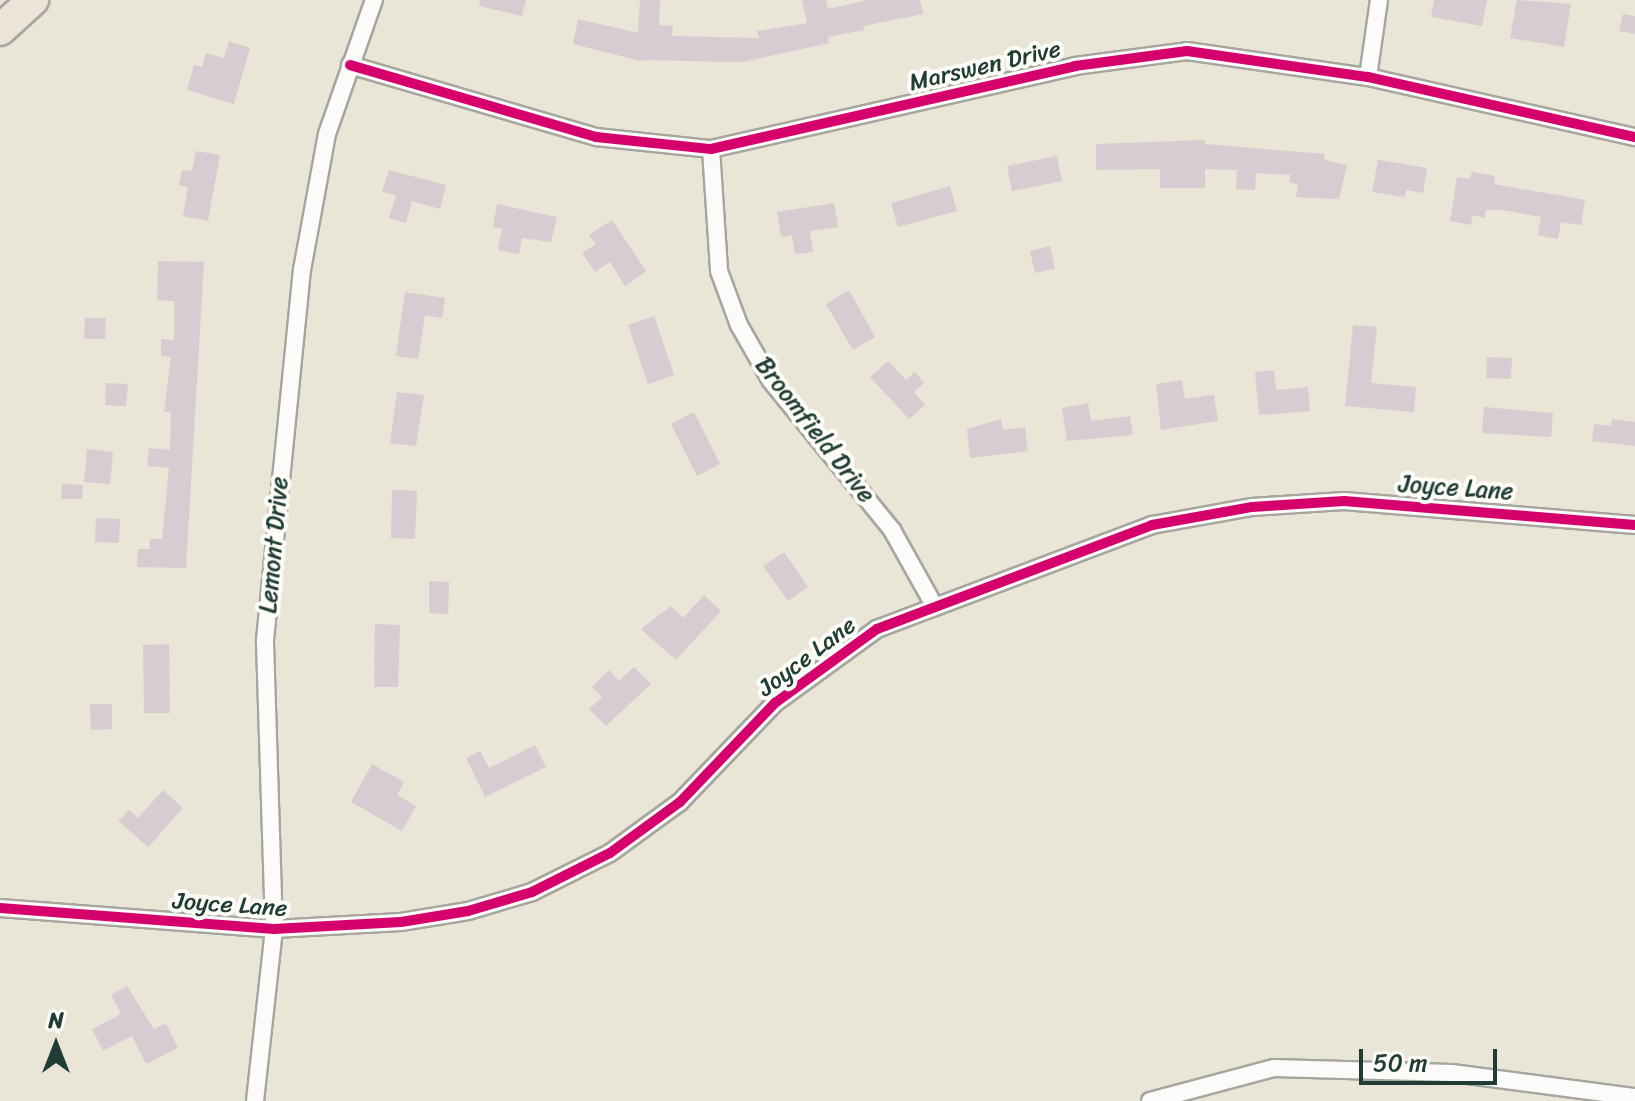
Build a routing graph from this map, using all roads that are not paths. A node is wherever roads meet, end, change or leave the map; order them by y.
1 (33, 0) edge
2 (374, 0) edge
3 (1379, 0) edge
4 (0, 30) edge
5 (350, 65) junction
6 (1368, 77) junction
7 (1635, 137) edge
8 (711, 149) junction
9 (1635, 525) edge
10 (935, 607) junction
11 (0, 908) edge
12 (274, 929) junction
13 (1635, 1097) edge
14 (255, 1101) edge
15 (1150, 1101) edge

1 - 4 highway
2 - 5 street, Lemont Drive
3 - 6 street
5 - 8 street, Marswen Drive
5 - 12 street, Lemont Drive
6 - 7 street, Marswen Drive
6 - 8 street, Marswen Drive
8 - 10 street, Broomfield Drive
9 - 10 street, Joyce Lane
10 - 12 street, Joyce Lane
11 - 12 street, Joyce Lane
12 - 14 street, Lemont Drive
13 - 15 street

